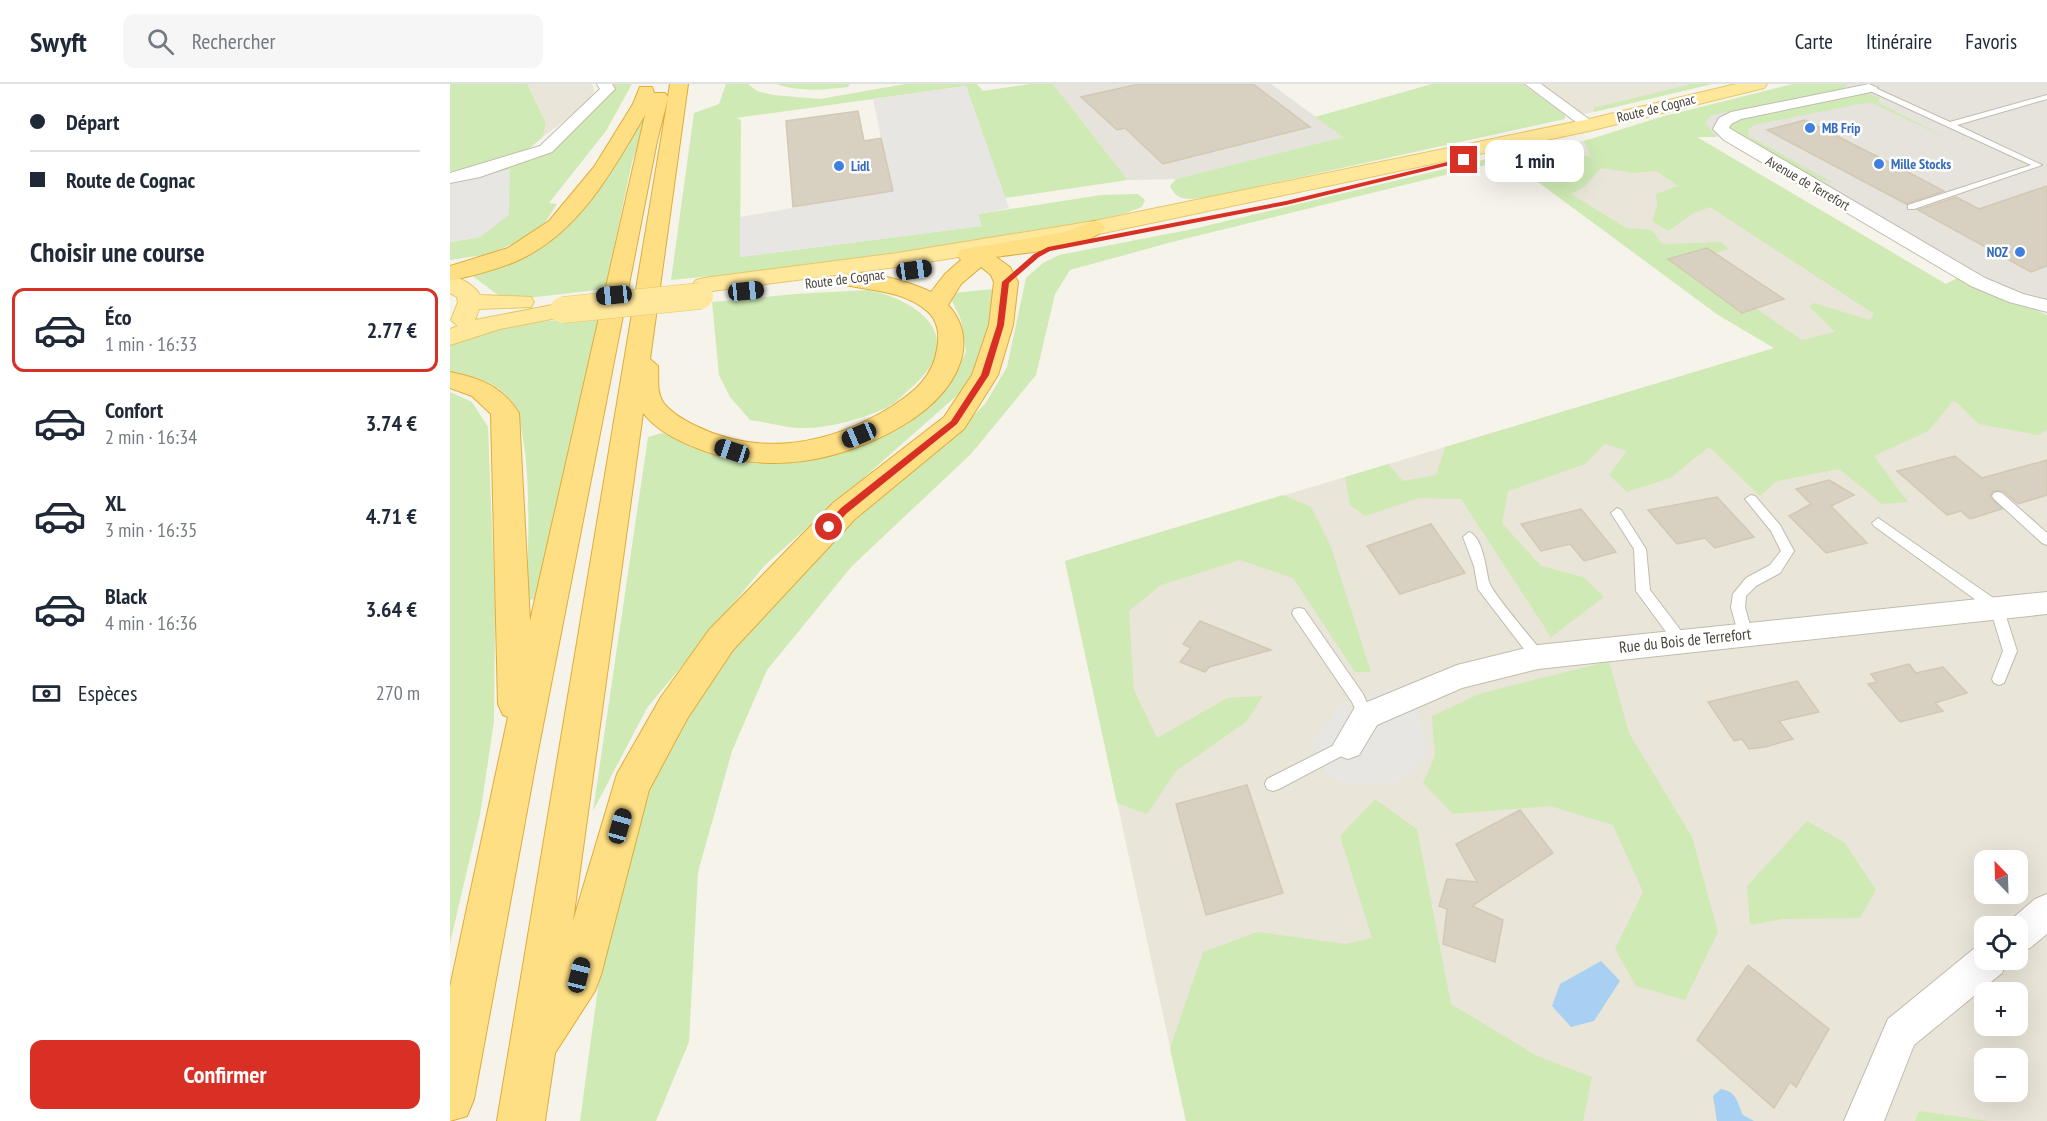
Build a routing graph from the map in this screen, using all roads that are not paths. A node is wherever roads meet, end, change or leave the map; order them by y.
1 (604, 84) edge
2 (648, 84) edge
3 (663, 84) edge
4 (679, 84) edge
5 (1532, 84) edge
6 (1758, 84) edge
7 (1867, 86) edge
8 (2047, 97) edge
9 (1589, 124) junction
10 (1950, 124) junction
11 (2043, 164) edge
12 (450, 178) edge
13 (1911, 207) dead end
14 (1048, 249) junction
15 (968, 255) junction
16 (450, 274) edge
17 (849, 279) junction
18 (450, 282) edge
19 (1006, 282) junction
20 (702, 291) junction
21 (470, 302) junction
22 (566, 305) junction
23 (936, 305) junction
24 (2047, 306) edge
25 (450, 336) edge
26 (641, 345) junction
27 (450, 380) edge
28 (1998, 496) dead end
29 (1751, 499) dead end
30 (1617, 513) dead end
31 (1878, 523) dead end
32 (1470, 537) dead end
33 (2047, 540) edge
34 (2047, 603) edge
35 (1997, 608) junction
36 (1299, 613) dead end
37 (1745, 633) junction
38 (1680, 640) junction
39 (1538, 657) junction
40 (1999, 679) dead end
41 (1366, 716) junction
42 (1348, 745) joint
43 (518, 756) junction
44 (1273, 784) dead end
45 (2047, 911) edge
46 (2028, 927) edge
47 (1977, 970) edge
48 (532, 1048) junction
49 (450, 1098) edge
50 (521, 1121) edge
51 (1864, 1121) edge

1 - 12 street
2 - 16 highway
3 - 43 highway
4 - 26 highway
5 - 9 street
6 - 9 main road, Route de Cognac
7 - 10 lane
7 - 24 street, Avenue de Terrefort
8 - 10 lane
9 - 14 main road, Route de Cognac
9 - 15 main road, Route de Cognac
10 - 11 lane
11 - 13 lane
14 - 15 main road, Route de Cognac
14 - 19 highway
15 - 17 main road, Route de Cognac
15 - 19 highway
15 - 20 main road, Route de Cognac
15 - 23 highway
17 - 20 main road, Route de Cognac
17 - 23 highway
18 - 21 main road
19 - 48 highway
20 - 22 main road, Route de Cognac, bridge
21 - 22 main road, Route de Cognac
21 - 25 main road
22 - 25 main road, Route de Cognac
23 - 26 highway
26 - 48 highway
27 - 43 highway
28 - 33 lane
29 - 37 lane
30 - 38 lane
31 - 35 lane
32 - 39 lane
34 - 35 street, Rue du Bois de Terrefort
35 - 37 street, Rue du Bois de Terrefort
35 - 40 lane
36 - 41 lane
37 - 38 street, Rue du Bois de Terrefort
38 - 39 street, Rue du Bois de Terrefort
39 - 41 street, Rue du Bois de Terrefort
41 - 42 street
42 - 44 lane
43 - 49 highway
45 - 46 street
47 - 51 street
48 - 50 highway

